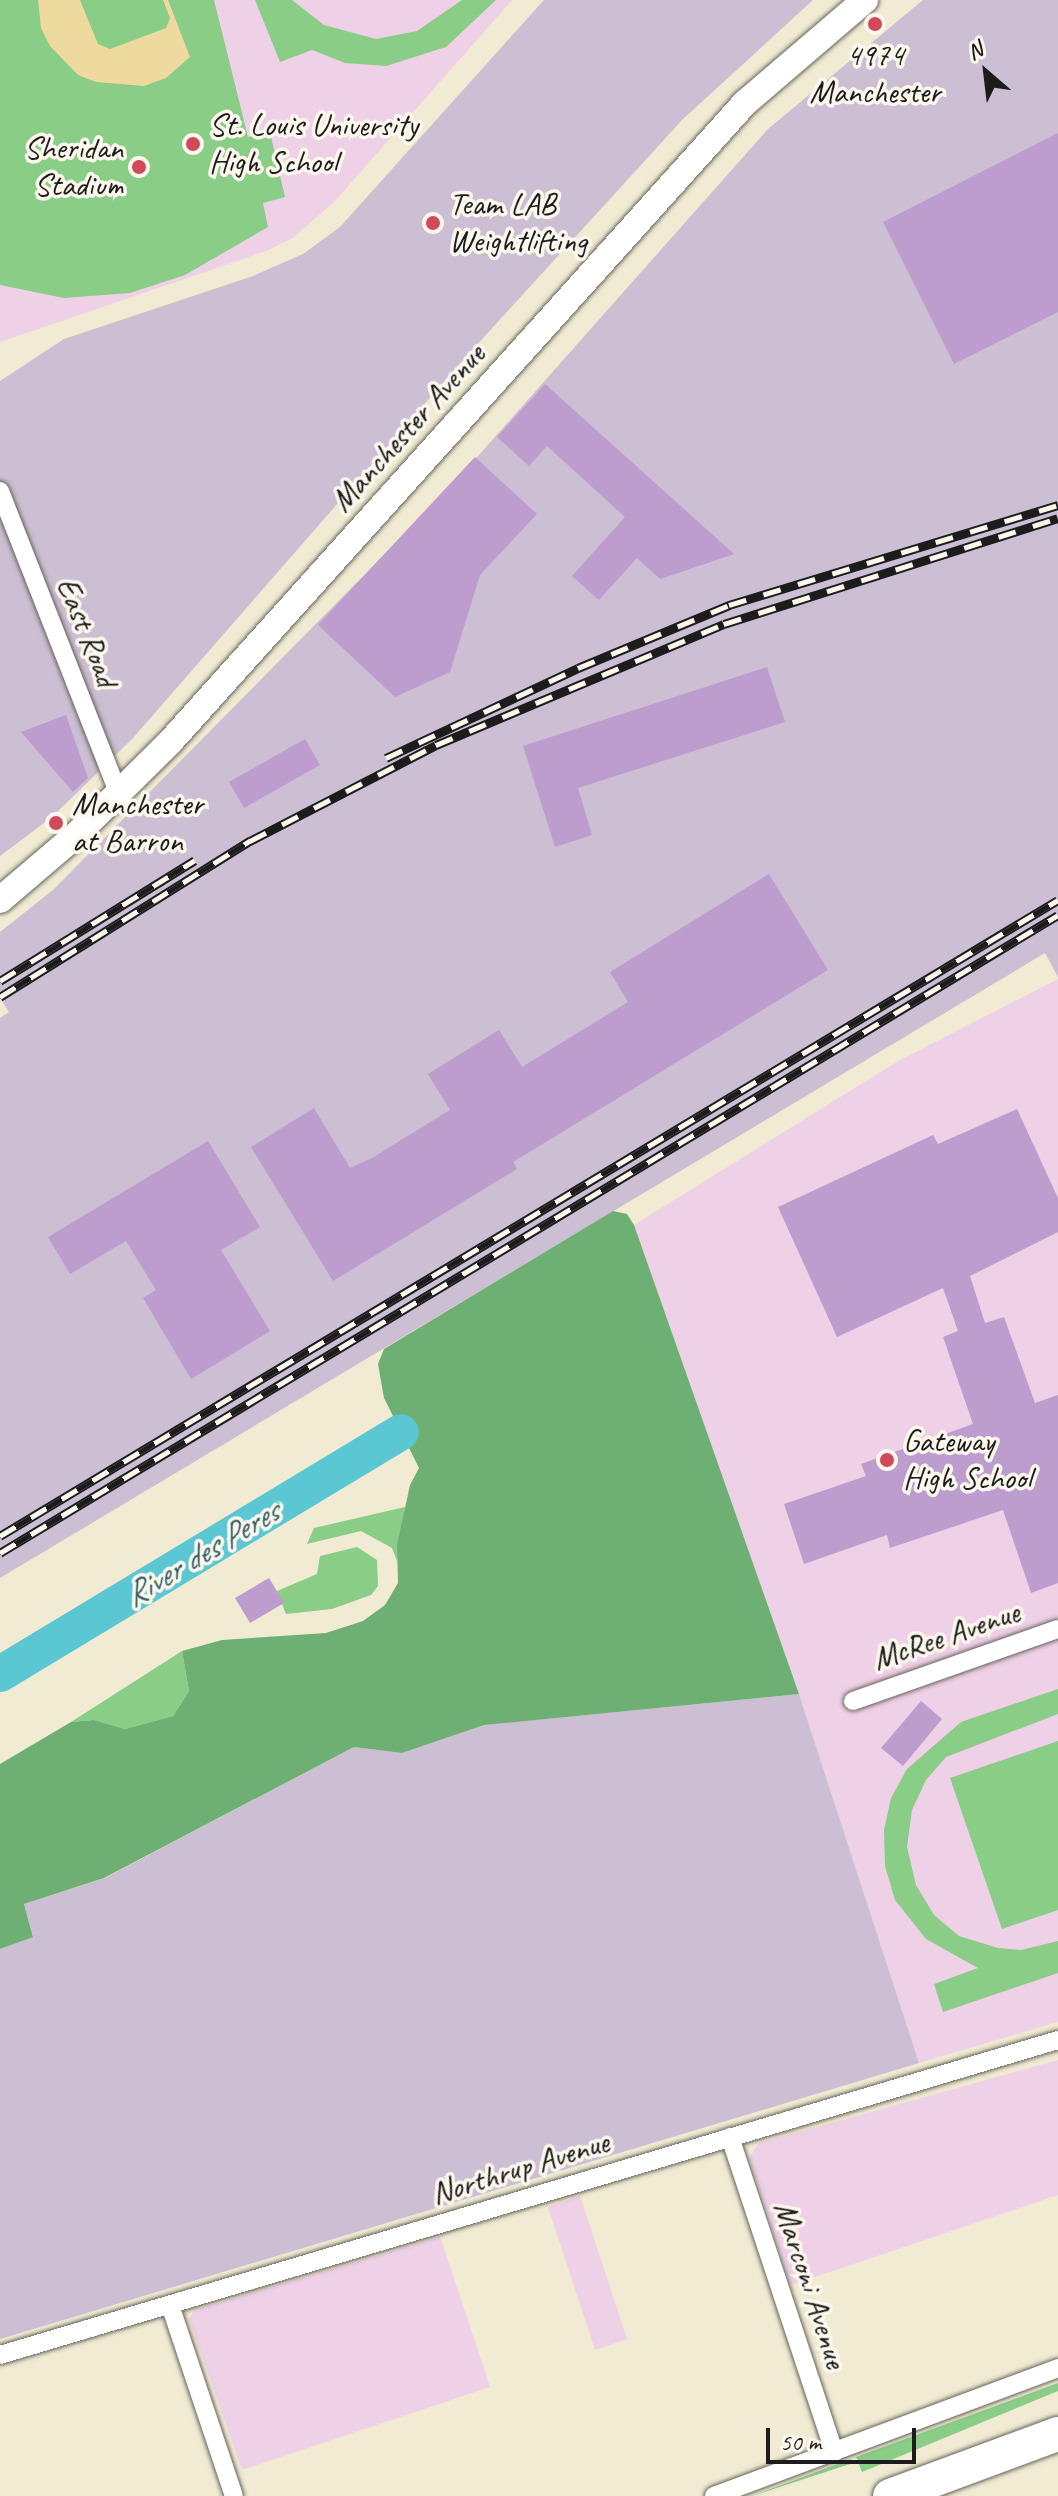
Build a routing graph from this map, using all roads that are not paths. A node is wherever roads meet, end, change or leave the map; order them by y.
1 (865, 0) edge
2 (0, 491) edge
3 (119, 794) junction
4 (0, 900) edge
5 (1058, 1629) edge
6 (853, 1701) dead end
7 (1058, 2040) edge
8 (730, 2137) junction
9 (170, 2305) junction
10 (0, 2355) edge
11 (1058, 2368) edge
12 (1058, 2434) edge
13 (834, 2452) junction
14 (234, 2496) edge
15 (714, 2496) edge
16 (890, 2496) edge

1 - 3 main road, Manchester Avenue
2 - 3 street, East Road
3 - 4 main road, Manchester Avenue
5 - 6 street, McRee Avenue
7 - 8 street, Northrup Avenue
8 - 9 street, Northrup Avenue
8 - 13 street, Marconi Avenue
9 - 10 street, Northrup Avenue
9 - 14 street
11 - 13 street
12 - 16 highway
13 - 15 street

